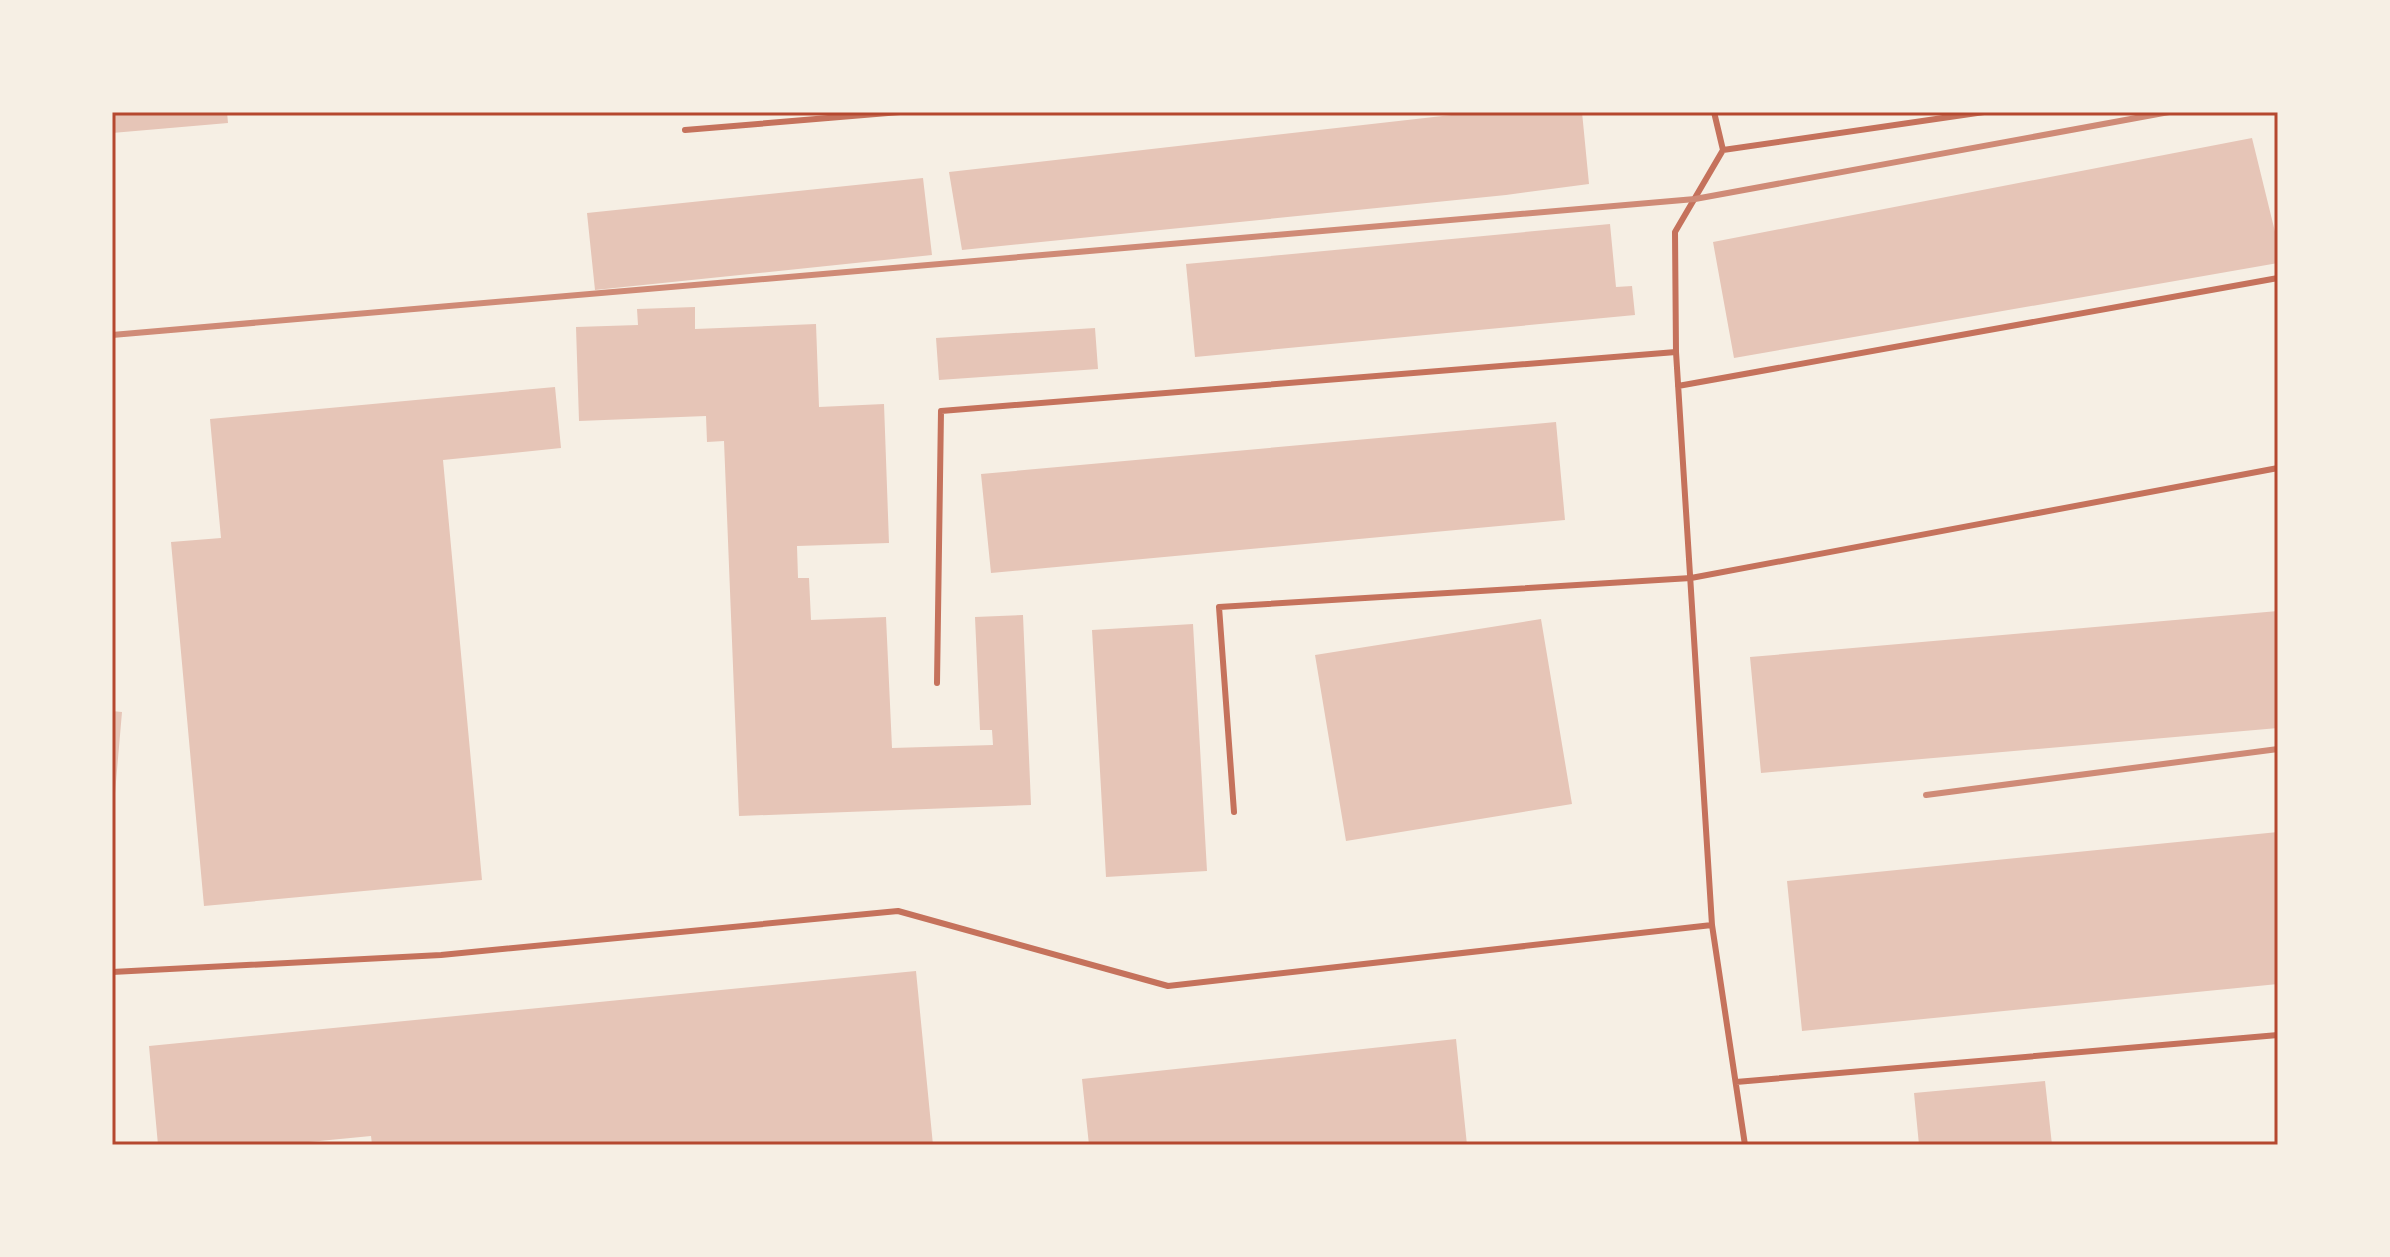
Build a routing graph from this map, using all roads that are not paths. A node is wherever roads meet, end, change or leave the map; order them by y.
1 (900, 112) edge
2 (1714, 112) edge
3 (1984, 112) edge
4 (685, 130) dead end
5 (1723, 150) junction
6 (2278, 278) edge
7 (1676, 352) junction
8 (1678, 386) junction
9 (2278, 468) edge
10 (1691, 578) junction
11 (937, 683) dead end
12 (1234, 812) dead end
13 (1712, 925) junction
14 (112, 972) edge
15 (2278, 1035) edge
16 (1736, 1082) junction
17 (1745, 1145) edge

1 - 4 lane
2 - 5 lane
3 - 5 lane
5 - 7 lane
6 - 8 lane
7 - 8 lane
7 - 11 lane
8 - 10 lane
9 - 10 lane
10 - 12 lane
10 - 13 lane
13 - 14 lane
13 - 16 lane
15 - 16 lane
16 - 17 lane

